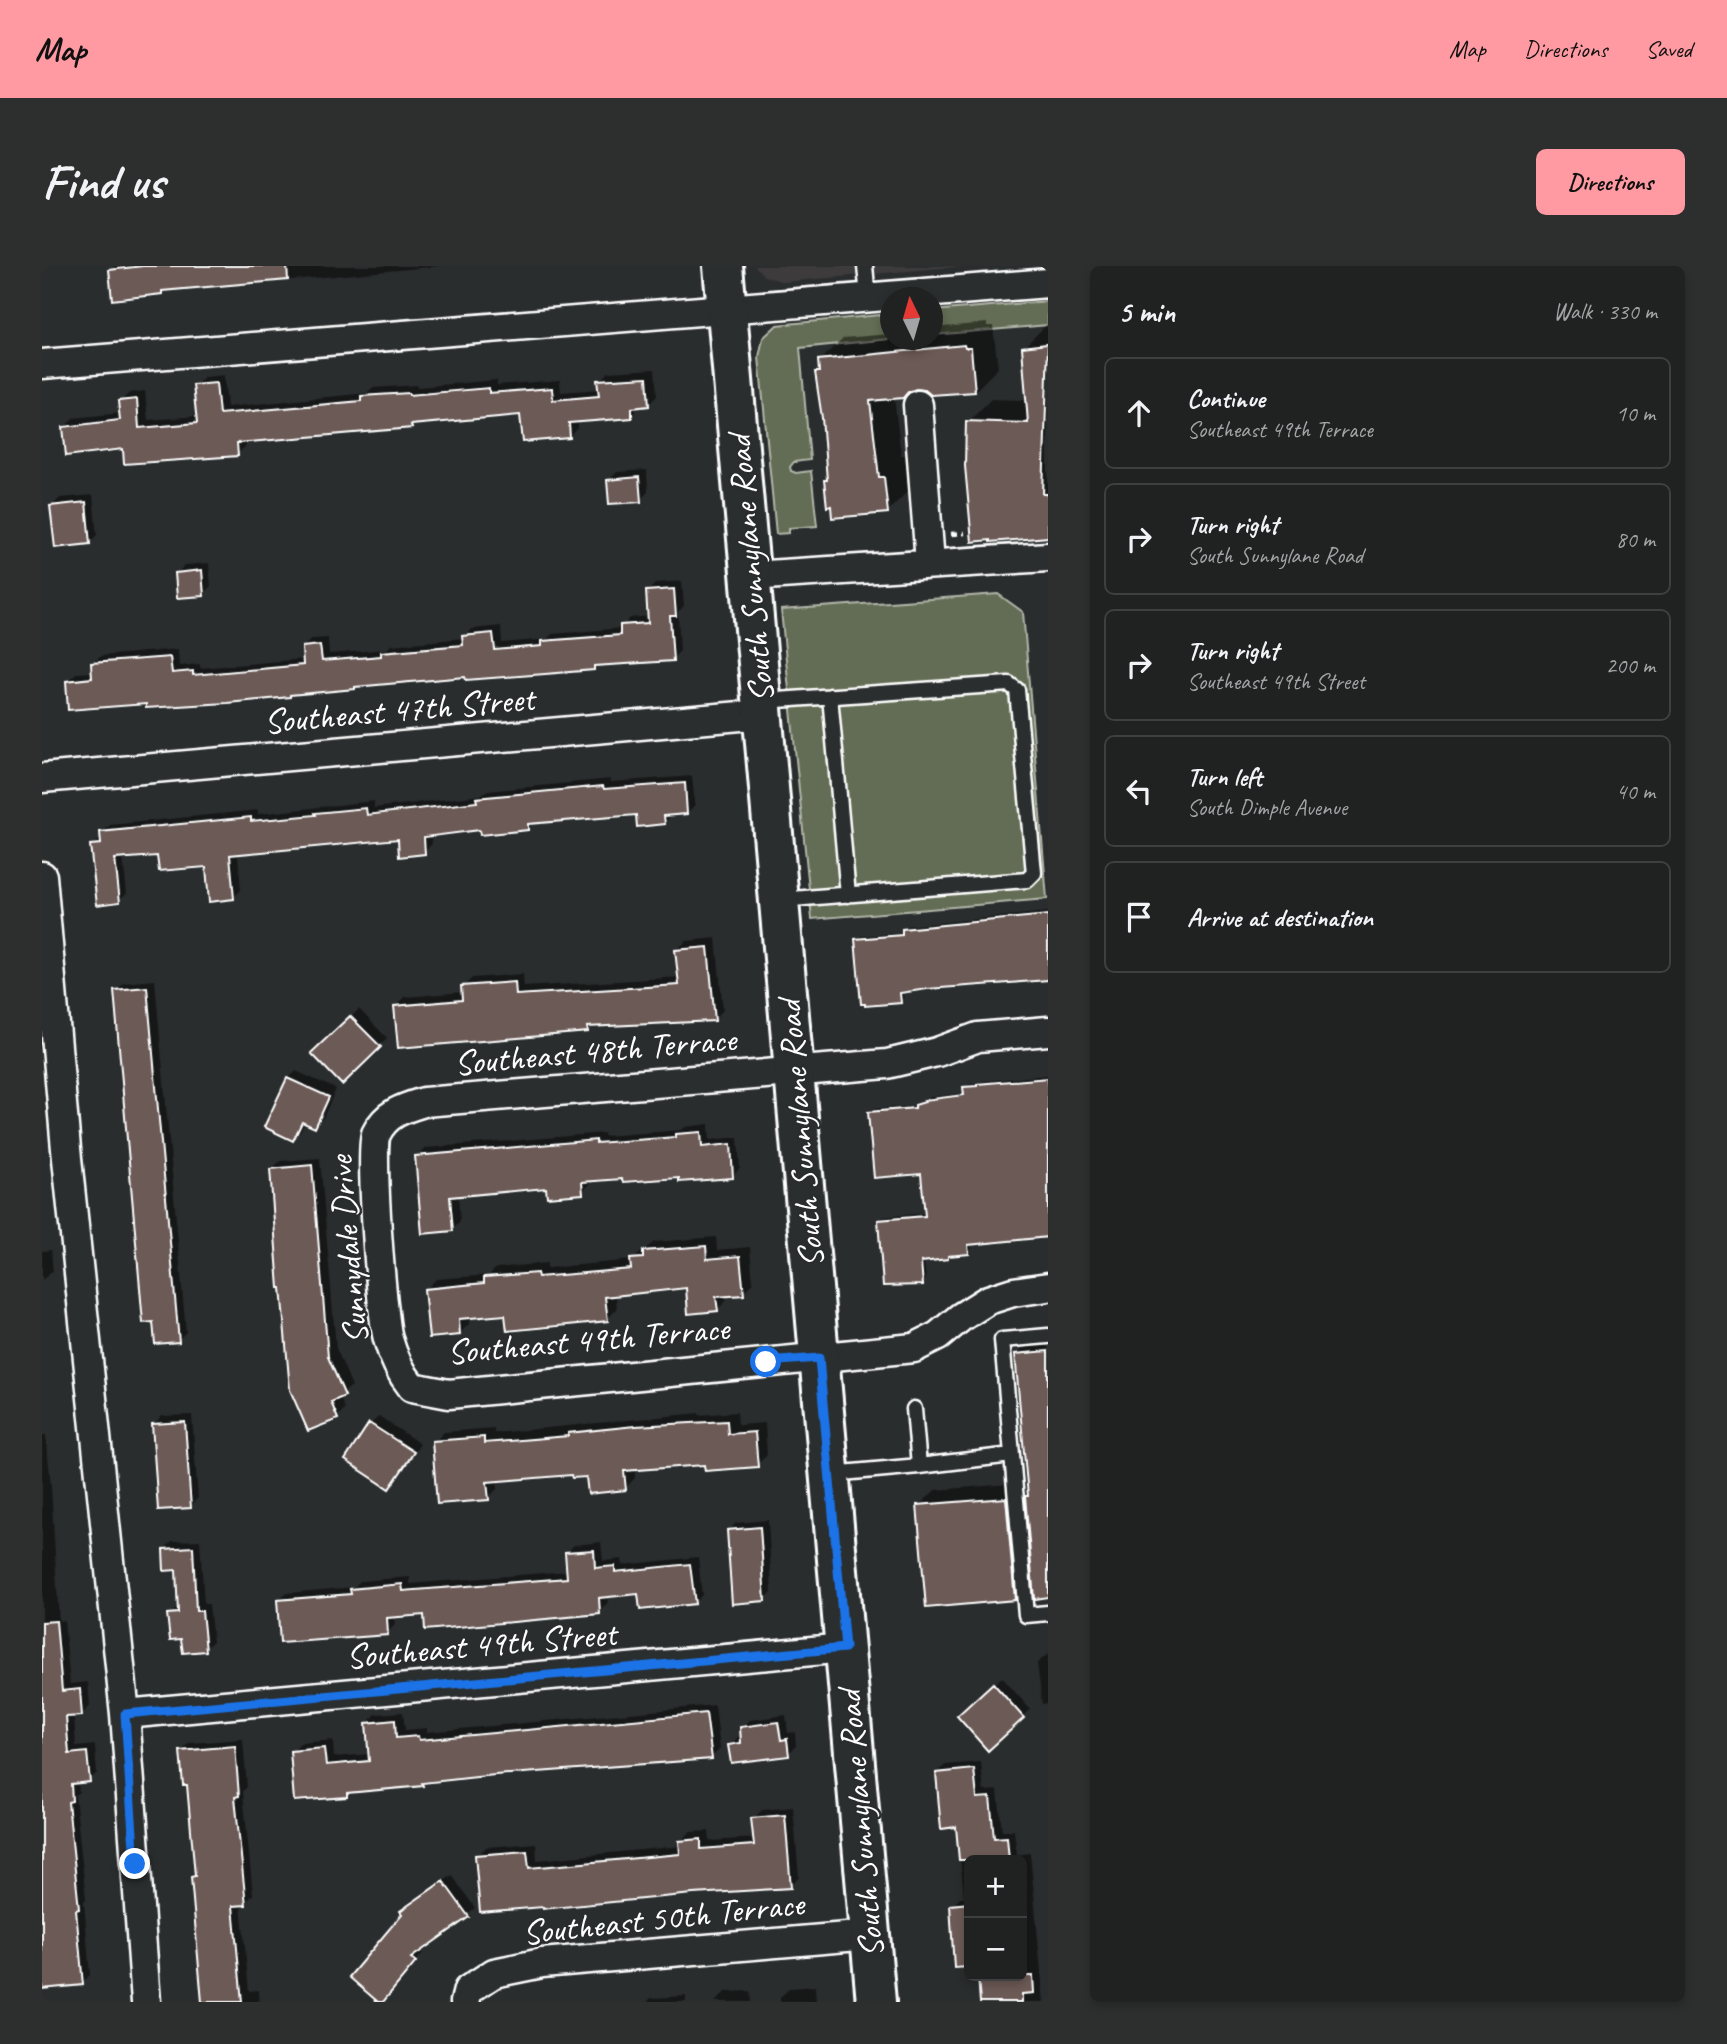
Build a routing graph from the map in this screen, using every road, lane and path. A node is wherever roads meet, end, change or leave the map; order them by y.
1 (723, 266) edge
2 (865, 266) edge
3 (1048, 283) edge
4 (868, 297) junction
5 (727, 307) junction
6 (42, 364) edge
7 (918, 405) dead end
8 (1048, 557) edge
9 (930, 563) junction
10 (751, 576) junction
11 (830, 696) junction
12 (763, 708) junction
13 (42, 778) edge
14 (42, 876) edge
15 (848, 895) junction
16 (779, 900) junction
17 (1048, 1031) edge
18 (794, 1070) junction
19 (396, 1110) joint
20 (54, 1150) edge
21 (1048, 1287) edge
22 (1048, 1336) edge
23 (819, 1358) junction
24 (412, 1387) joint
25 (914, 1409) dead end
26 (1012, 1455) junction
27 (919, 1466) junction
28 (829, 1474) junction
29 (1048, 1613) edge
30 (845, 1648) junction
31 (125, 1714) junction
32 (870, 1935) junction
33 (466, 1996) edge
34 (146, 2002) edge
35 (876, 2002) edge

1 - 5 main road, South Sunnylane Road
2 - 4 lane
3 - 4 street
4 - 5 street
5 - 6 street
5 - 10 main road, South Sunnylane Road
7 - 9 street
8 - 9 street
9 - 10 street
10 - 12 main road, South Sunnylane Road
11 - 12 lane
11 - 15 lane
11 - 15 lane
12 - 13 street, Southeast 47th Street
12 - 16 main road, South Sunnylane Road
14 - 20 street
15 - 16 lane
16 - 18 main road, South Sunnylane Road
17 - 18 street, Southeast 48th Terrace
18 - 19 street, Southeast 48th Terrace
18 - 23 main road, South Sunnylane Road
19 - 24 street, Sunnydale Drive
20 - 31 street
21 - 23 street, Southeast 49th Terrace
22 - 26 lane
23 - 24 street, Southeast 49th Terrace
23 - 28 main road, South Sunnylane Road
25 - 27 lane
26 - 27 lane
26 - 29 lane
27 - 28 lane
28 - 30 main road, South Sunnylane Road
30 - 31 street, Southeast 49th Street
30 - 32 main road, South Sunnylane Road
31 - 34 street
32 - 33 street, Southeast 50th Terrace
32 - 35 main road, South Sunnylane Road

